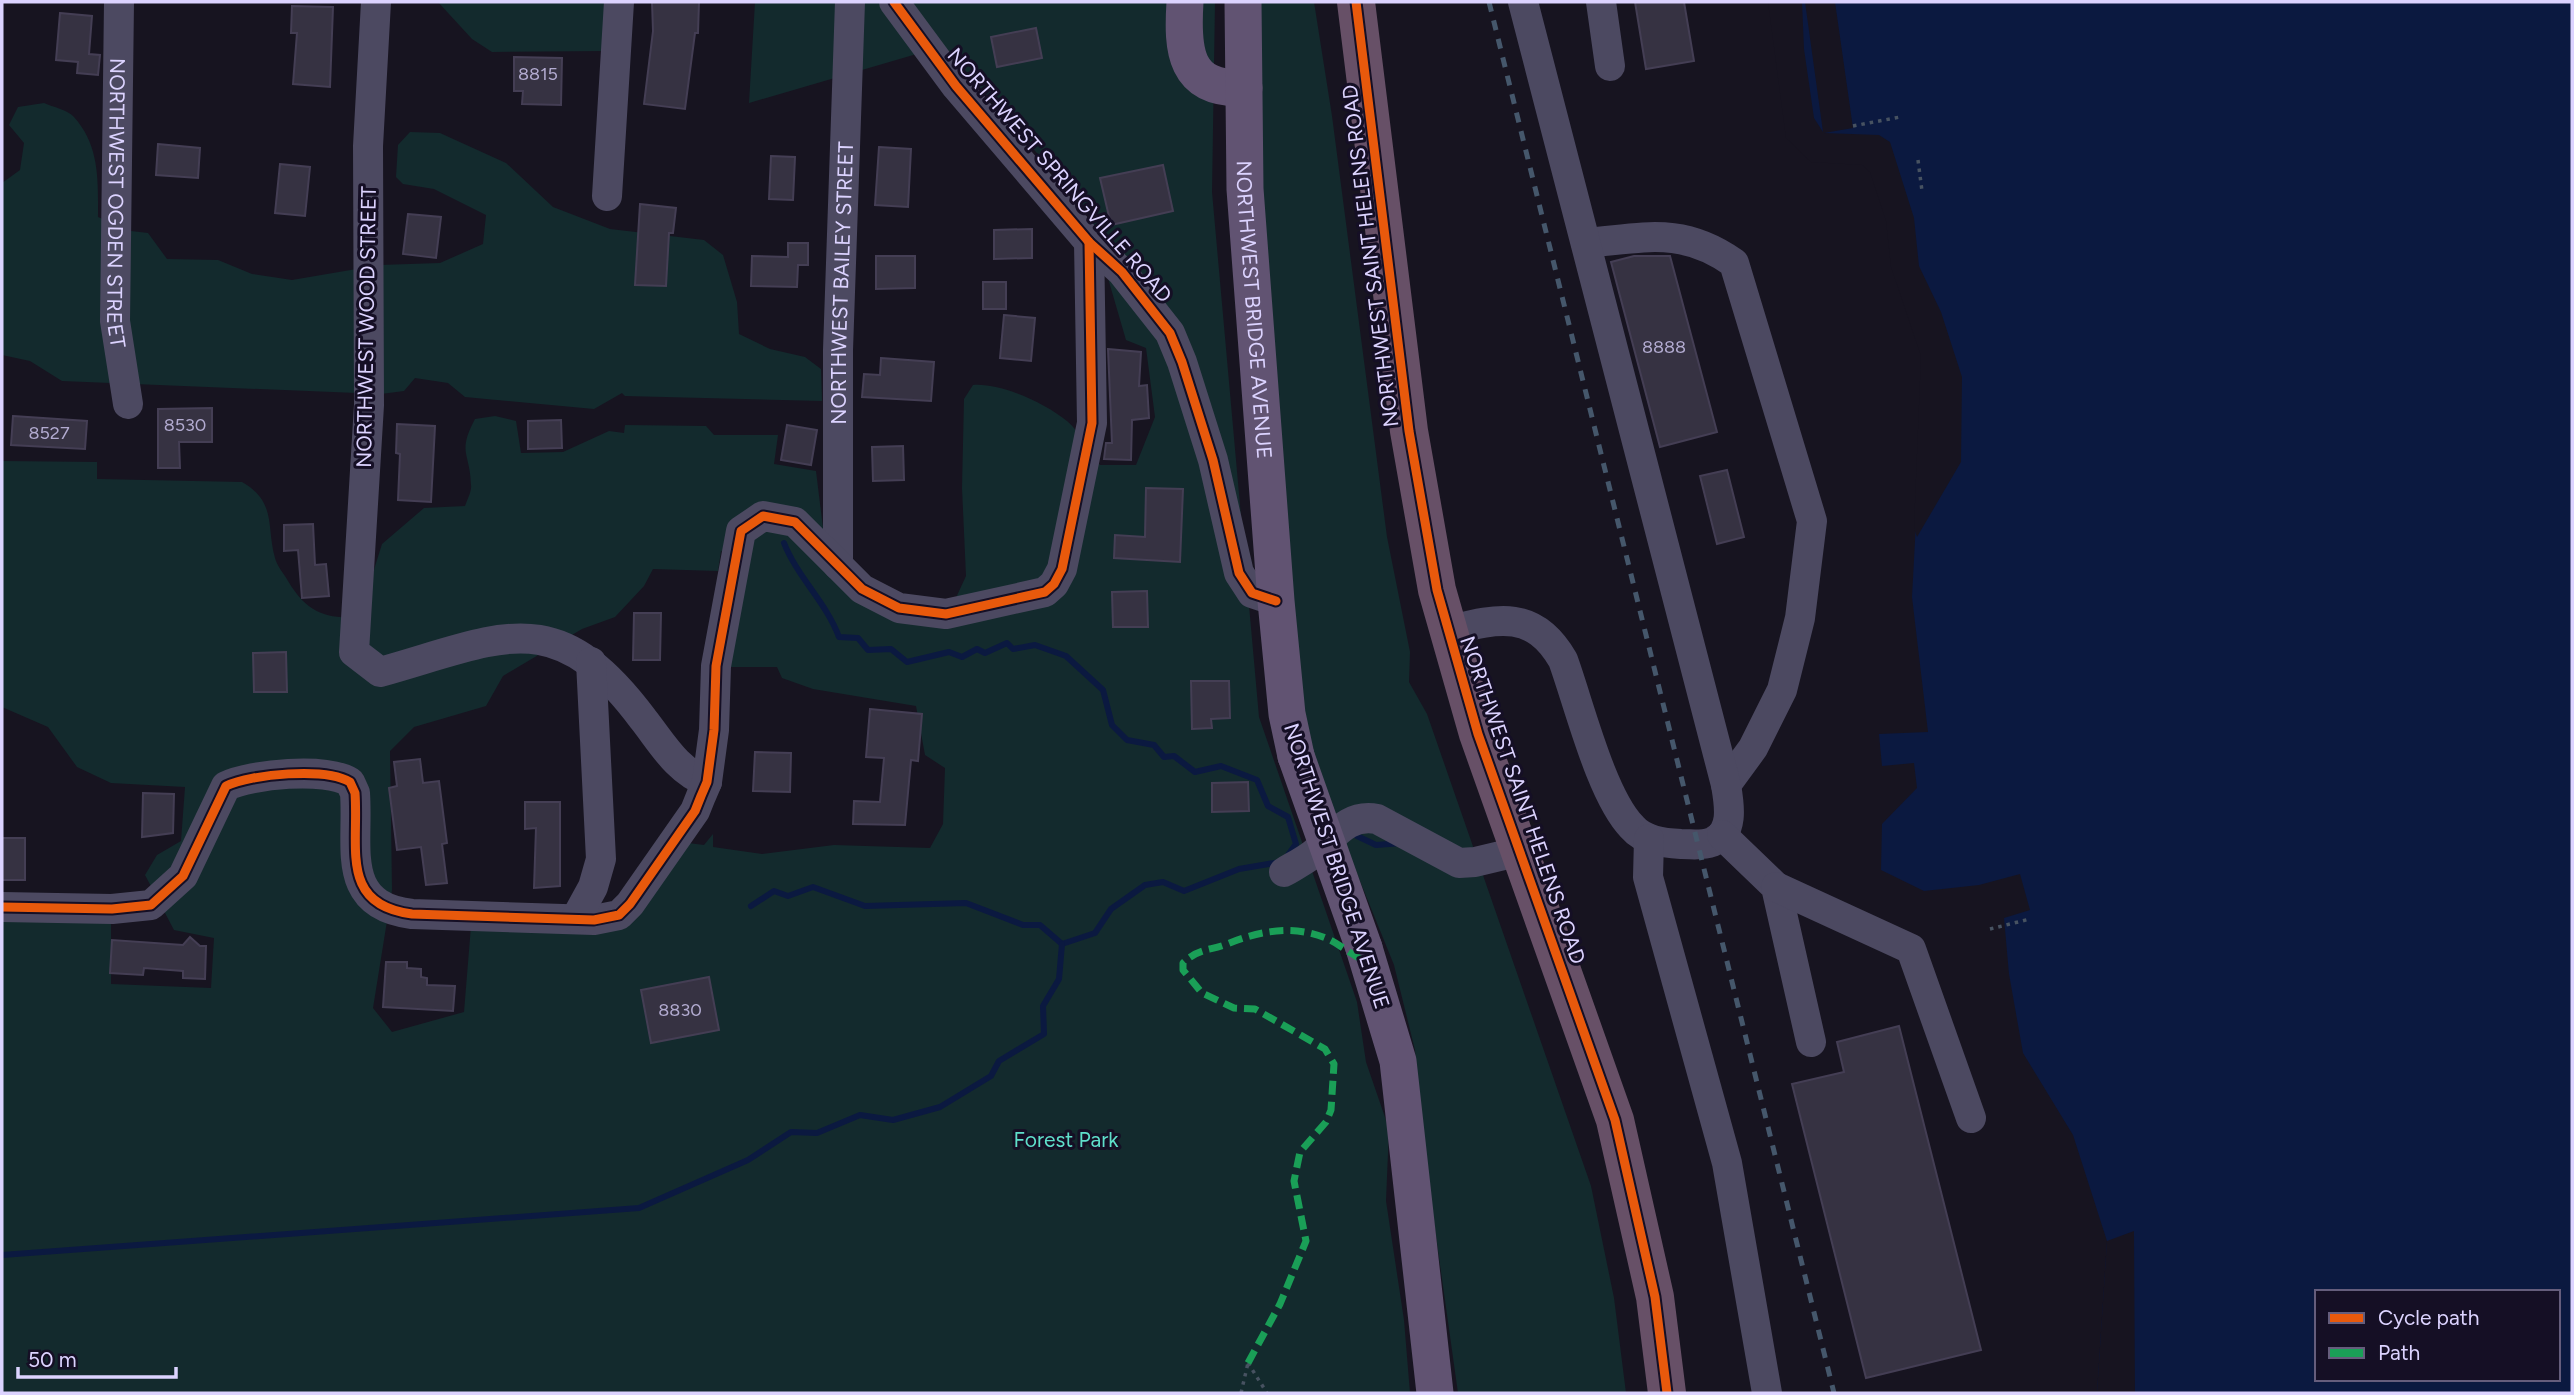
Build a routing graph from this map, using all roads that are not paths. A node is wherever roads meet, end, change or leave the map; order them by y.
1 (119, 2) edge
2 (376, 2) edge
3 (619, 2) edge
4 (850, 2) edge
5 (894, 2) edge
6 (1185, 2) edge
7 (1243, 2) edge
8 (1356, 2) edge
9 (1523, 2) edge
10 (1601, 2) edge
11 (1610, 66) dead end
12 (1244, 88) junction
13 (607, 196) dead end
14 (1089, 242) junction
15 (1586, 243) junction
16 (128, 404) dead end
17 (838, 565) junction
18 (1276, 601) junction
19 (1447, 631) junction
20 (592, 662) junction
21 (707, 782) junction
22 (1726, 785) junction
23 (1649, 839) junction
24 (1710, 840) junction
25 (1521, 851) junction
26 (1284, 872) dead end
27 (1776, 887) junction
28 (2, 907) edge
29 (576, 918) junction
30 (1811, 1042) dead end
31 (1971, 1118) dead end
32 (1435, 1393) edge
33 (1667, 1393) edge
34 (1767, 1393) edge

1 - 16 street, NORTHWEST OGDEN STREET
2 - 20 street, NORTHWEST WOOD STREET
3 - 13 street
4 - 17 street, NORTHWEST BAILEY STREET
5 - 14 street, NORTHWEST SPRINGVILLE ROAD
6 - 12 main road
7 - 12 main road, NORTHWEST BRIDGE AVENUE
8 - 19 highway, NORTHWEST SAINT HELENS ROAD
9 - 15 street
10 - 11 street
12 - 18 main road, NORTHWEST BRIDGE AVENUE
14 - 17 street
14 - 18 street, NORTHWEST SPRINGVILLE ROAD
15 - 22 street
15 - 22 street
17 - 21 street
18 - 32 main road, NORTHWEST BRIDGE AVENUE, bridge
19 - 23 street
19 - 25 highway, NORTHWEST SAINT HELENS ROAD
20 - 21 street
20 - 29 street
21 - 29 street
22 - 24 street
23 - 24 street
23 - 34 street
24 - 27 street
25 - 26 street
25 - 33 highway, NORTHWEST SAINT HELENS ROAD
27 - 30 street
27 - 31 street
28 - 29 street

